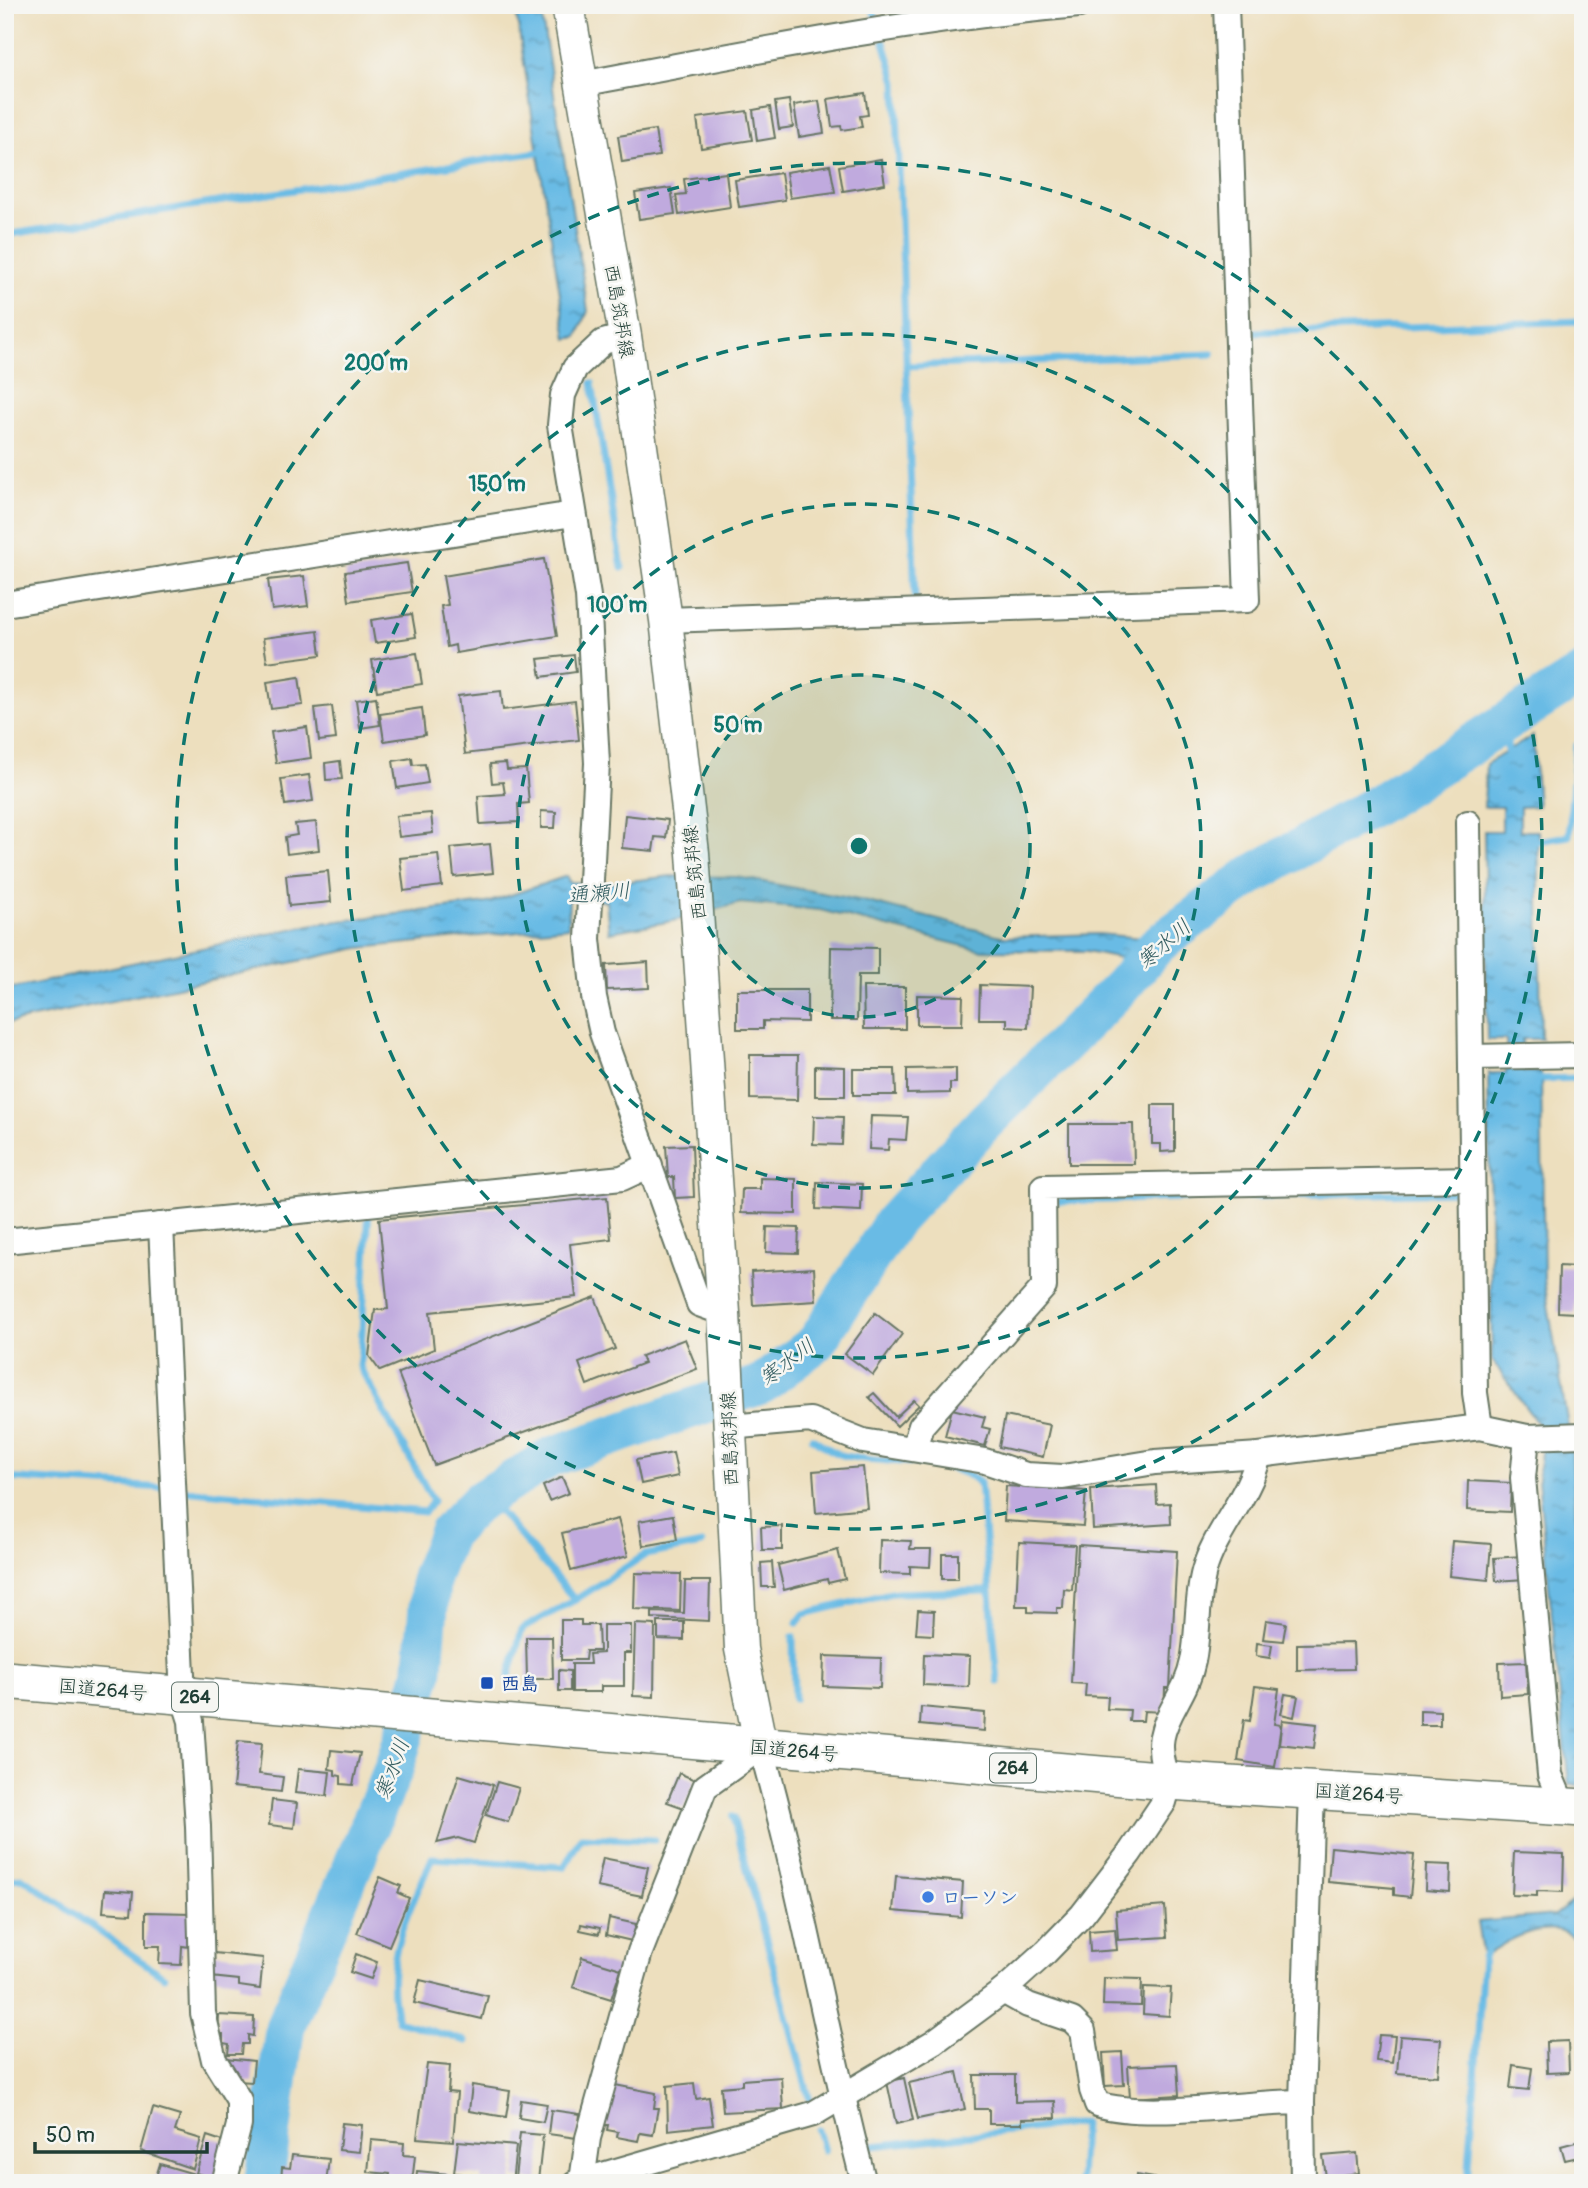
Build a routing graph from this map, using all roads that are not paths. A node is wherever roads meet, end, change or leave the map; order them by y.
1 (568, 5) edge
2 (1080, 5) edge
3 (1226, 5) edge
4 (998, 9) edge
5 (580, 84) junction
6 (625, 336) junction
7 (573, 514) junction
8 (5, 604) edge
9 (666, 620) junction
10 (1468, 822) dead end
11 (1583, 1055) edge
12 (1471, 1057) junction
13 (650, 1165) junction
14 (1472, 1179) junction
15 (161, 1225) junction
16 (5, 1241) edge
17 (724, 1313) junction
18 (729, 1427) junction
19 (1480, 1427) junction
20 (1578, 1435) edge
21 (1531, 1437) junction
22 (914, 1448) junction
23 (1259, 1455) junction
24 (5, 1680) edge
25 (183, 1696) junction
26 (761, 1747) junction
27 (1170, 1781) junction
28 (1312, 1790) junction
29 (1573, 1807) edge
30 (1003, 1991) junction
31 (842, 2096) junction
32 (1302, 2102) junction
33 (579, 2182) edge
34 (224, 2183) edge
35 (864, 2183) edge
36 (1303, 2183) edge

1 - 5 main road, 西島筑邦線
2 - 4 street
3 - 9 street
4 - 5 street
5 - 6 main road, 西島筑邦線
6 - 7 street
6 - 9 main road, 西島筑邦線
7 - 8 street
7 - 13 street
9 - 17 main road, 西島筑邦線
10 - 12 street
11 - 12 street
12 - 14 street
13 - 15 street
13 - 17 street
14 - 19 street
14 - 22 street
15 - 16 street
15 - 25 street
17 - 18 main road, 西島筑邦線
18 - 22 street
18 - 26 main road, 西島筑邦線
19 - 21 street
19 - 23 street
20 - 21 street
21 - 29 street
22 - 23 street
23 - 27 street
24 - 25 highway, 国道264号 / 264
25 - 26 highway, 国道264号 / 264
25 - 34 street
26 - 27 highway, 国道264号 / 264
26 - 31 street
26 - 33 street
27 - 28 highway, 国道264号 / 264
27 - 30 street
28 - 29 highway, 国道264号 / 264
28 - 32 street
30 - 31 street
30 - 32 street
31 - 33 street
31 - 35 street
32 - 36 street

